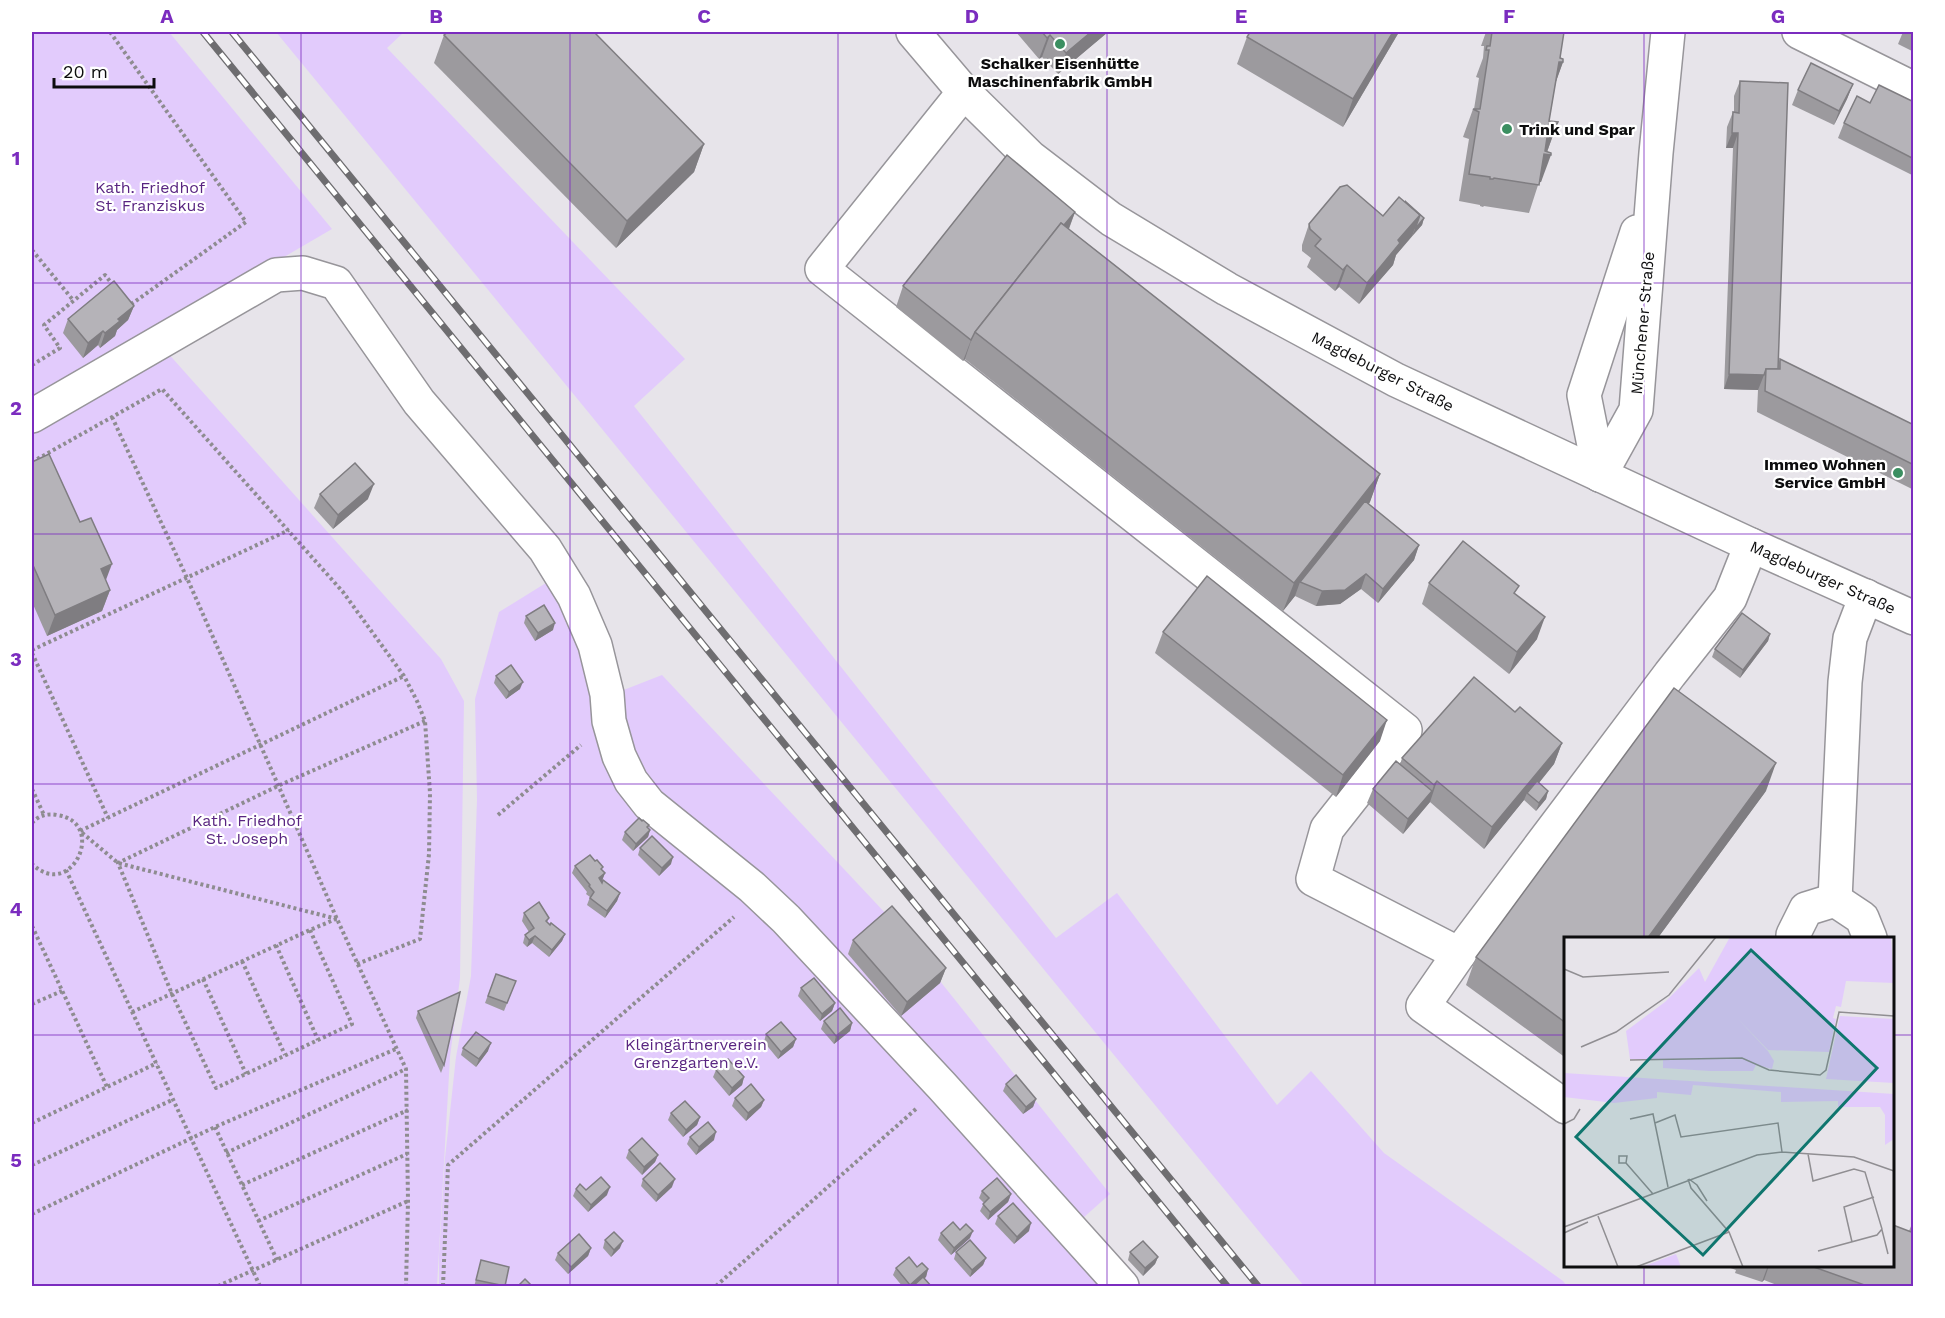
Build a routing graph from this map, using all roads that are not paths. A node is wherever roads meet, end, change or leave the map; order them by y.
1 (913, 32) edge
2 (1668, 32) edge
3 (1799, 32) edge
4 (1914, 89) edge
5 (964, 92) junction
6 (1656, 153) junction
7 (32, 416) edge
8 (1600, 475) junction
9 (1751, 545) junction
10 (1866, 596) junction
11 (1914, 618) edge
12 (1835, 900) junction
13 (1794, 937) edge
14 (1869, 937) edge
15 (1459, 954) junction
16 (1564, 1106) edge
17 (1122, 1287) edge

1 - 5 street, Magdeburger Straße
2 - 6 street, Münchener Straße
3 - 4 street
5 - 8 street, Magdeburger Straße
5 - 15 street
6 - 8 street, Münchener Straße
6 - 8 street, Münchener Straße
7 - 17 street
8 - 9 street, Magdeburger Straße
9 - 10 street, Magdeburger Straße
9 - 15 street
10 - 11 street, Magdeburger Straße
10 - 12 street
12 - 13 street
12 - 14 street
15 - 16 street

